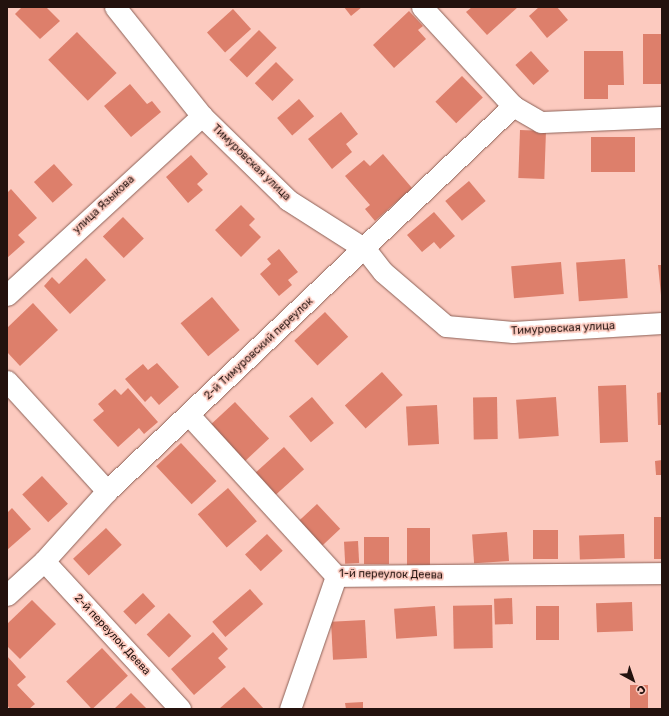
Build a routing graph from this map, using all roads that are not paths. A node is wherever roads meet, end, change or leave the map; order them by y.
1 (115, 7) edge
2 (422, 7) edge
3 (513, 106) junction
4 (202, 116) junction
5 (662, 117) edge
6 (365, 249) junction
7 (7, 295) edge
8 (662, 323) edge
9 (7, 381) edge
10 (189, 415) junction
11 (107, 491) junction
12 (44, 561) junction
13 (662, 573) edge
14 (336, 576) junction
15 (7, 595) edge
16 (180, 709) edge
17 (290, 709) edge

1 - 4 street, Тимуровская улица
2 - 3 street
3 - 5 street
3 - 6 street, 2-й Тимуровский переулок
4 - 6 street, Тимуровская улица
4 - 7 street, улица Языкова
6 - 8 street, Тимуровская улица
6 - 10 street, 2-й Тимуровский переулок
9 - 11 street
10 - 11 street, 2-й Тимуровский переулок
10 - 14 street, 1-й переулок Деева
11 - 12 street, 2-й Тимуровский переулок
12 - 15 street, 2-й Тимуровский переулок
12 - 16 street, 2-й переулок Деева
13 - 14 street, 1-й переулок Деева
14 - 17 street

